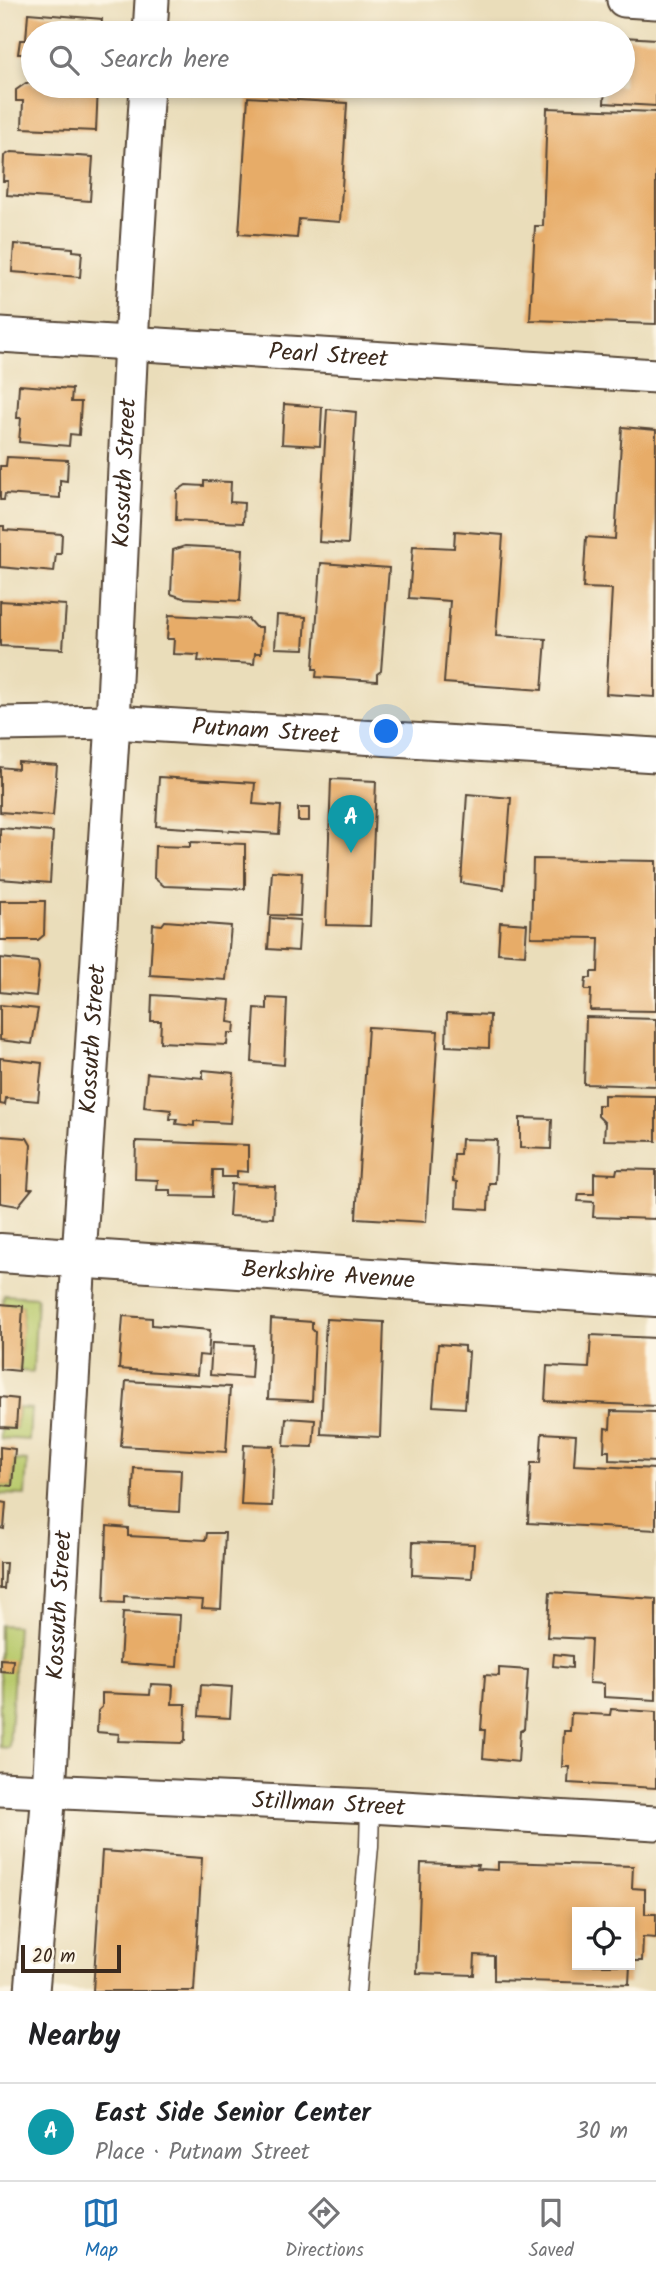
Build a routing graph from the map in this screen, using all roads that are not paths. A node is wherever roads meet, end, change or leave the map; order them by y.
1 (152, 0) edge
2 (624, 0) edge
3 (656, 2) edge
4 (151, 21) edge
5 (146, 98) edge
6 (0, 335) edge
7 (131, 341) junction
8 (656, 376) edge
9 (114, 722) junction
10 (0, 724) edge
11 (656, 755) edge
12 (0, 1253) edge
13 (79, 1257) junction
14 (656, 1297) edge
15 (0, 1789) edge
16 (49, 1792) junction
17 (370, 1805) junction
18 (656, 1822) edge
19 (32, 1991) edge
20 (356, 1991) edge

1 - 4 street
2 - 3 street
5 - 7 street, Kossuth Street
6 - 7 street, Pearl Street
7 - 8 street, Pearl Street
7 - 9 street, Kossuth Street
9 - 10 street, Putnam Street
9 - 11 street, Putnam Street
9 - 13 street, Kossuth Street
12 - 13 street, Berkshire Avenue
13 - 14 street, Berkshire Avenue
13 - 16 street, Kossuth Street
15 - 16 street, Stillman Street
16 - 17 street, Stillman Street
16 - 19 street, Kossuth Street
17 - 18 street, Stillman Street
17 - 20 lane

